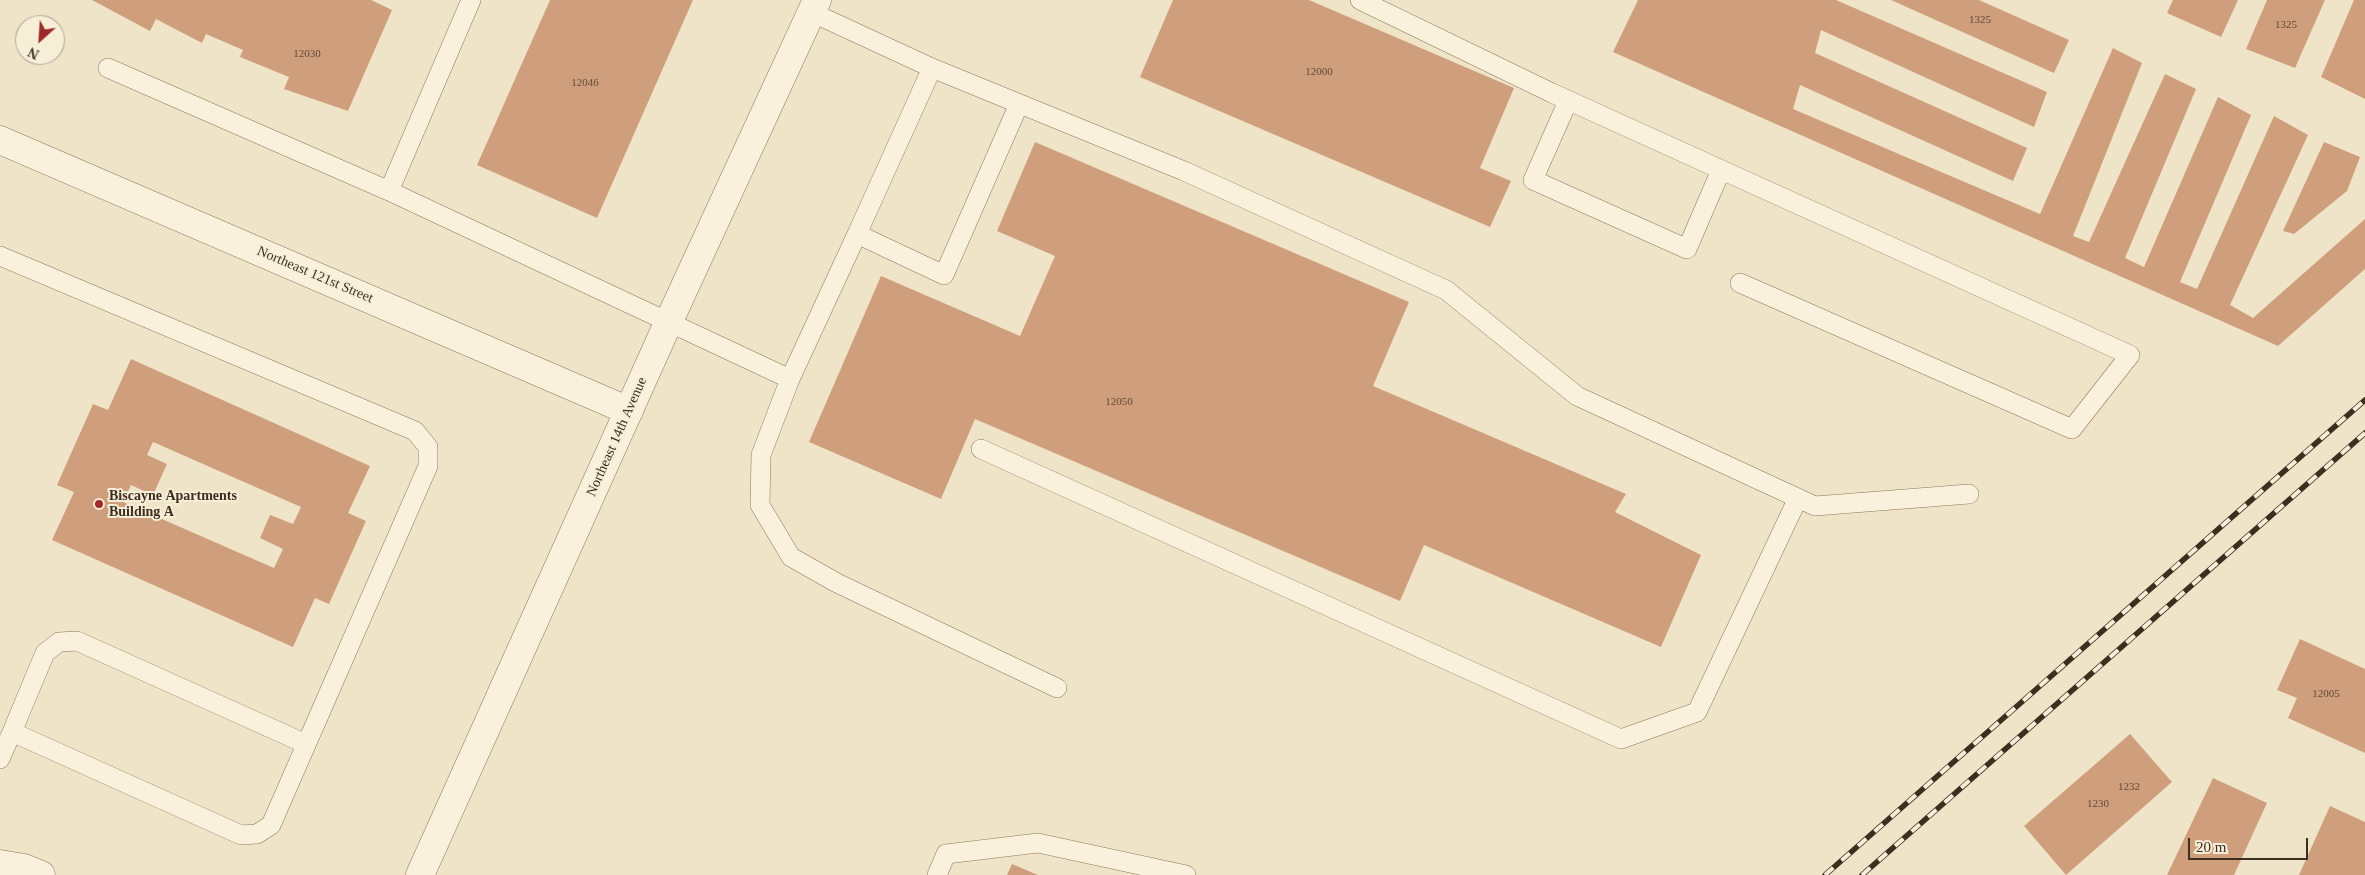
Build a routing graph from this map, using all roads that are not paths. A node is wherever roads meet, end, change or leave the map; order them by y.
1 (471, 0) edge
2 (1360, 0) edge
3 (814, 6) edge
4 (108, 68) dead end
5 (932, 68) junction
6 (1568, 100) junction
7 (1019, 104) junction
8 (0, 140) edge
9 (1721, 170) junction
10 (389, 191) junction
11 (857, 234) junction
12 (0, 256) edge
13 (1740, 283) dead end
14 (669, 321) junction
15 (790, 379) junction
16 (629, 411) junction
17 (982, 449) dead end
18 (1969, 494) dead end
19 (1798, 498) junction
20 (1057, 688) dead end
21 (12, 732) junction
22 (306, 744) junction
23 (0, 760) edge
24 (0, 864) edge
25 (41, 875) edge
26 (420, 875) edge
27 (937, 875) edge
28 (1186, 875) edge

1 - 10 lane
2 - 6 lane
3 - 5 lane
3 - 14 street, Northeast 14th Avenue
4 - 10 lane
5 - 7 lane
5 - 11 lane
6 - 9 lane
6 - 9 lane
7 - 11 lane
7 - 19 lane
8 - 16 street, Northeast 121st Street
9 - 13 lane
10 - 14 lane
11 - 15 lane
12 - 22 lane
14 - 15 lane
14 - 16 street, Northeast 14th Avenue
15 - 20 lane
16 - 26 street, Northeast 14th Avenue
17 - 19 lane
18 - 19 lane
21 - 22 lane
21 - 22 lane
21 - 23 lane
24 - 25 street
27 - 28 lane

